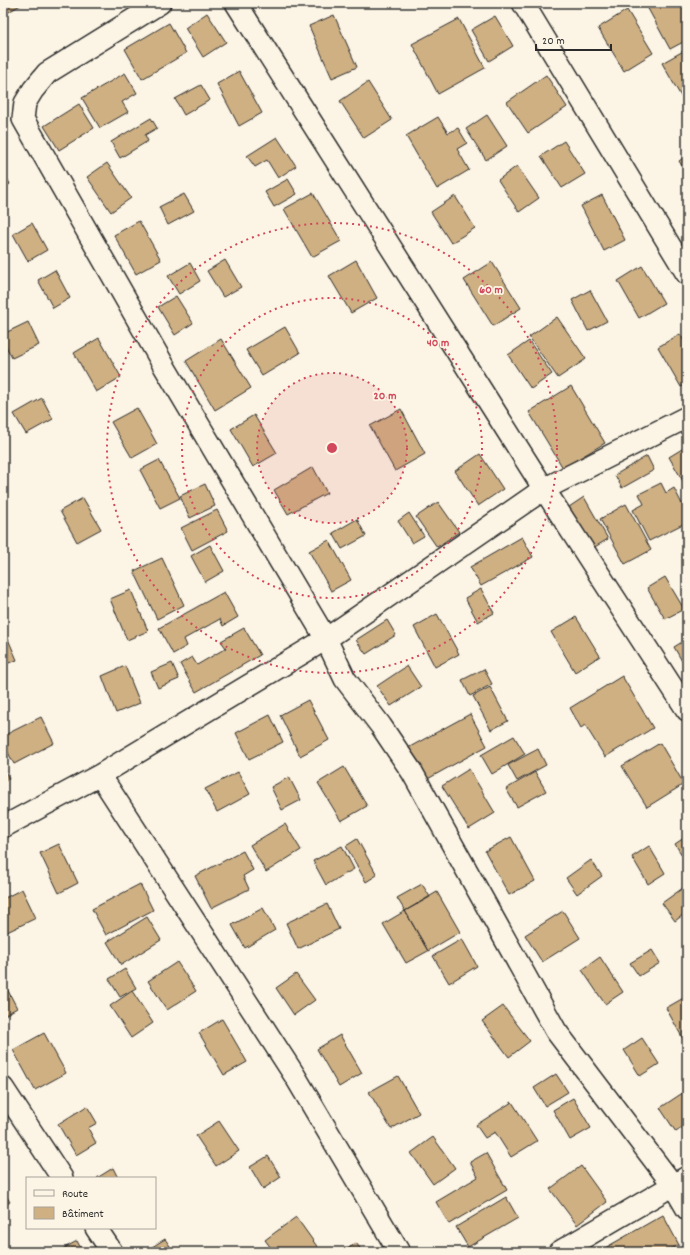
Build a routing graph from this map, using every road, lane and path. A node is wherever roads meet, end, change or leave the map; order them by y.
1 (160, 3) edge
2 (236, 3) edge
3 (523, 3) edge
4 (687, 274) edge
5 (687, 417) edge
6 (544, 489) junction
7 (326, 639) junction
8 (687, 710) edge
9 (100, 775) junction
10 (3, 827) edge
11 (3, 1088) edge
12 (61, 1177) edge
13 (680, 1181) edge
14 (687, 1209) edge
15 (97, 1229) edge
16 (112, 1252) edge
17 (399, 1252) edge
18 (559, 1252) edge

1 - 7 street
2 - 6 street
3 - 4 street
5 - 6 street
6 - 7 street
6 - 8 street
7 - 9 street
7 - 13 street
9 - 10 street
9 - 17 street
11 - 12 street
13 - 14 street
13 - 18 street
15 - 16 street

